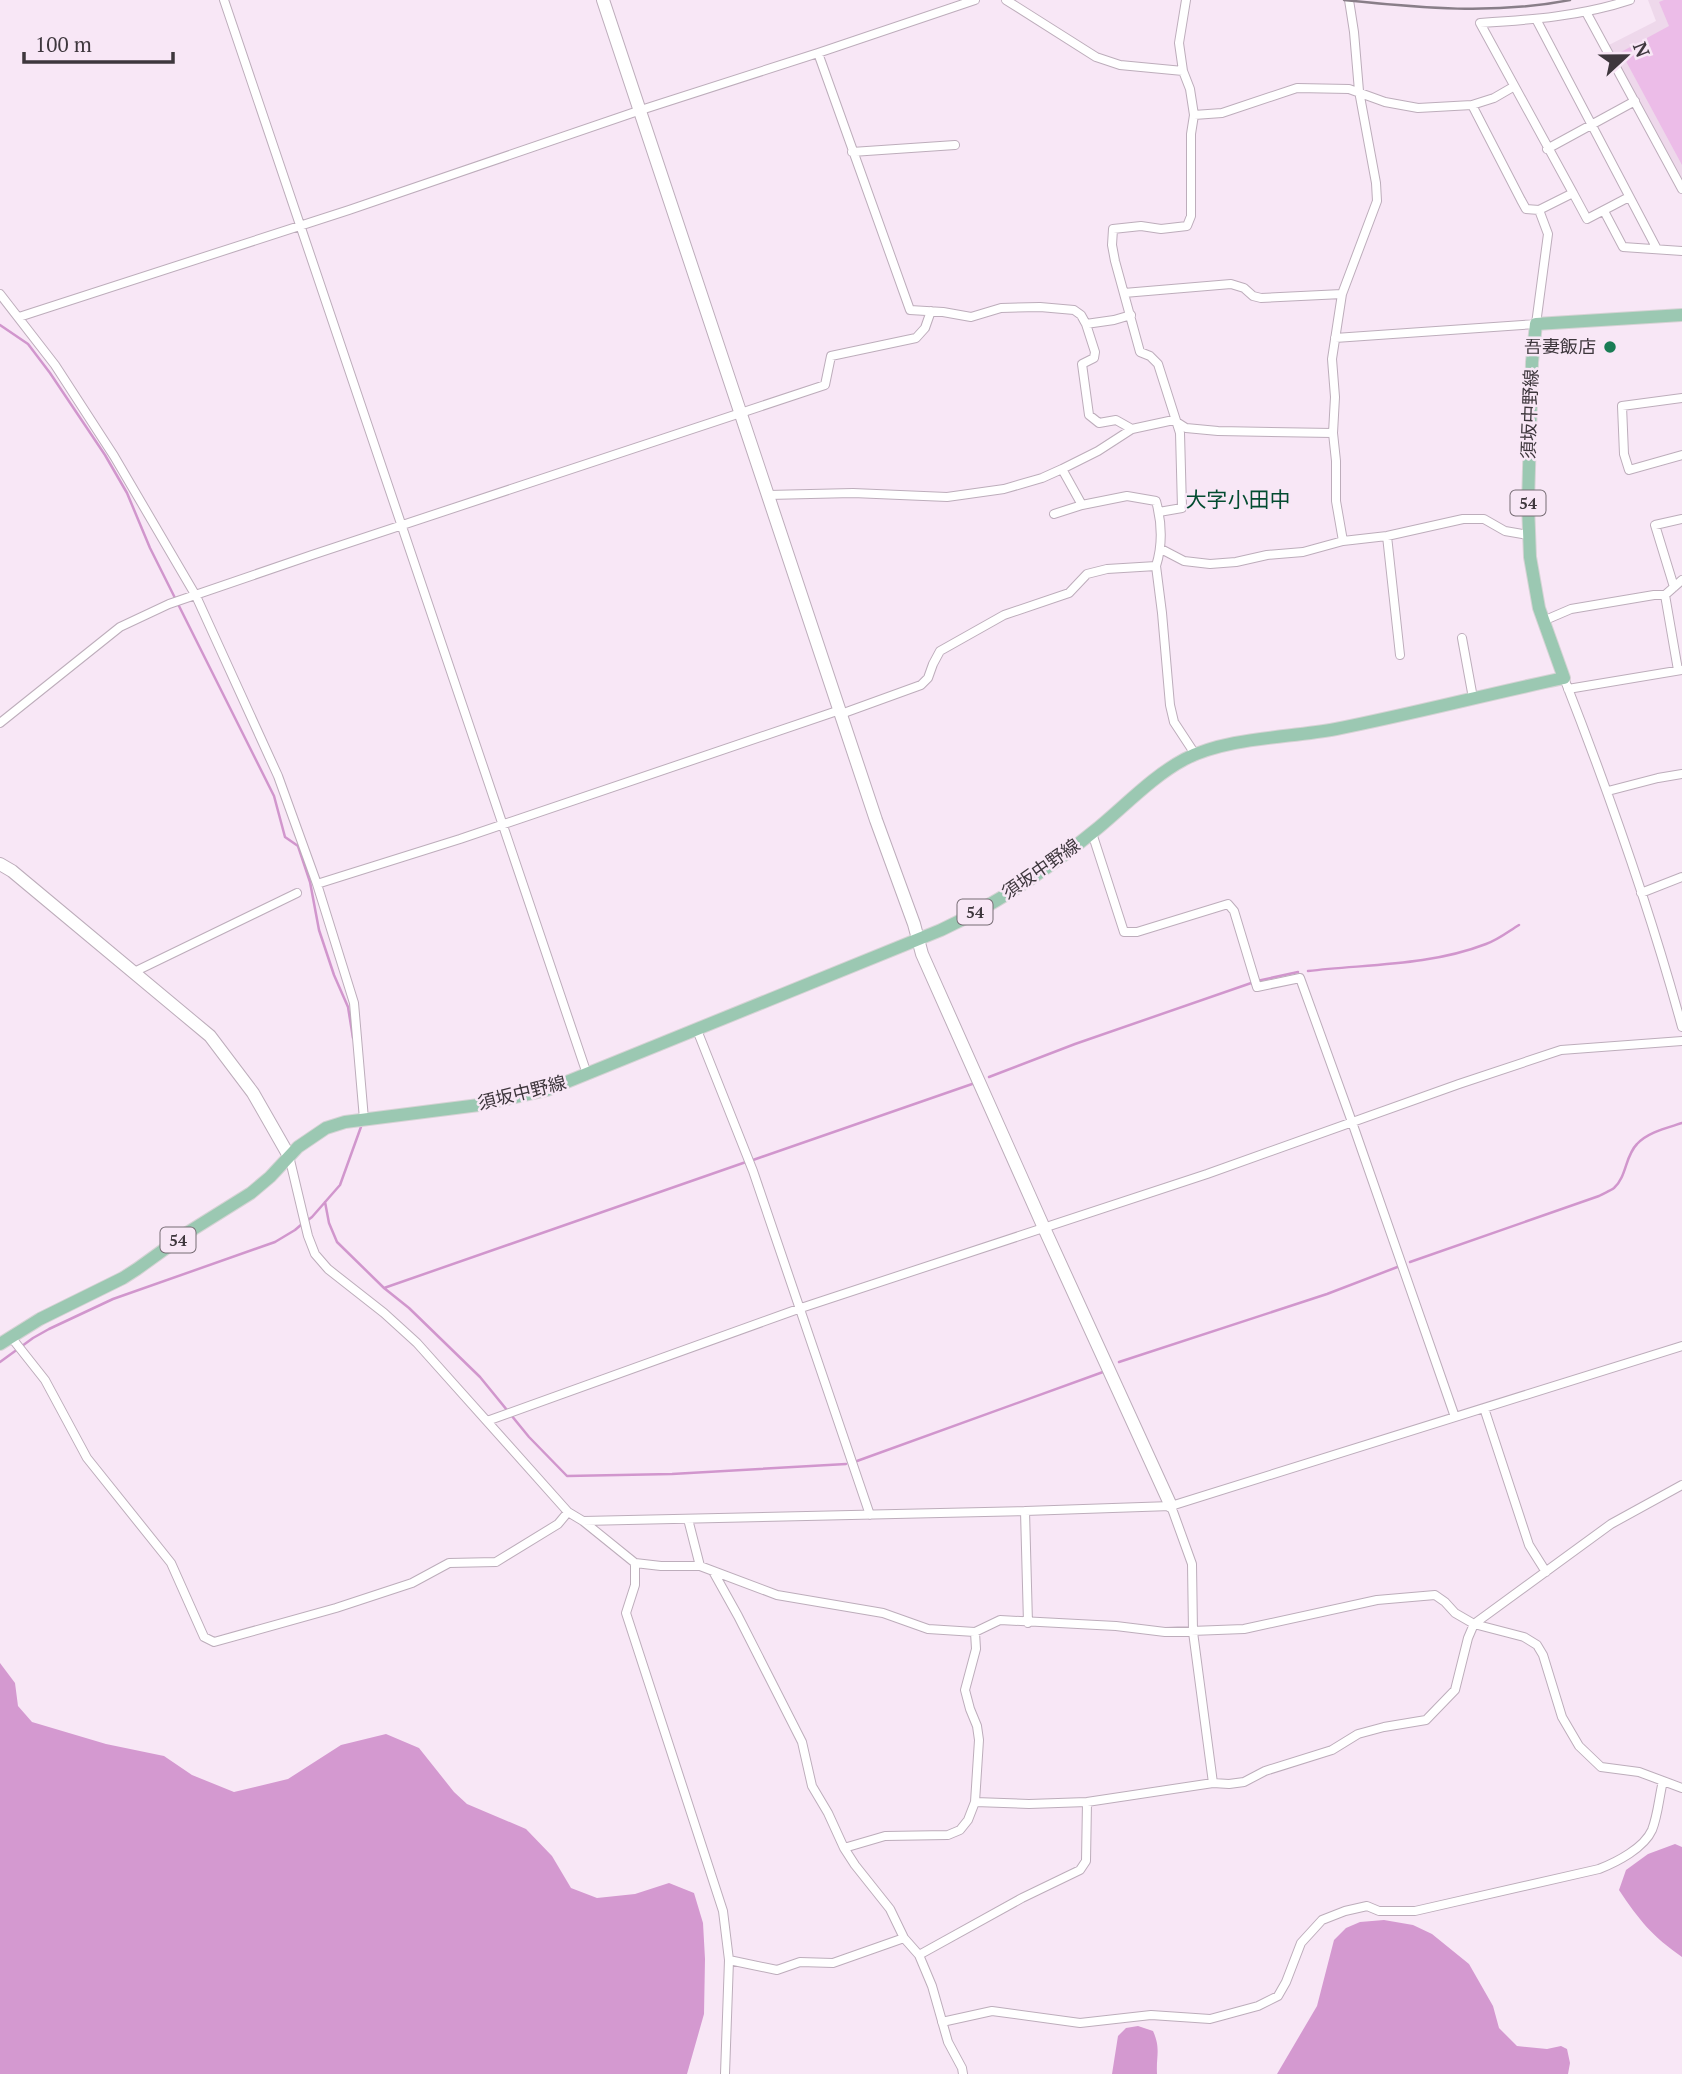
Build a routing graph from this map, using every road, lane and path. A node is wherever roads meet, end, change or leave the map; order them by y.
1 (224, 0) edge
2 (603, 0) edge
3 (975, 0) edge
4 (1006, 0) edge
5 (1186, 0) edge
6 (1349, 0) edge
7 (1630, 0) edge
8 (1586, 12) junction
9 (1536, 19) junction
10 (818, 53) junction
11 (1183, 71) junction
12 (1513, 87) junction
13 (1359, 91) junction
14 (1635, 101) junction
15 (1472, 105) junction
16 (641, 110) junction
17 (1194, 116) junction
18 (1592, 124) junction
19 (955, 145) dead end
20 (1547, 149) junction
21 (852, 152) junction
22 (1682, 189) edge
23 (1573, 193) junction
24 (1629, 197) junction
25 (1539, 211) junction
26 (1604, 211) junction
27 (299, 225) junction
28 (1657, 249) junction
29 (1682, 251) edge
30 (0, 293) edge
31 (1124, 293) junction
32 (1342, 294) junction
33 (930, 311) junction
34 (1682, 315) edge
35 (1130, 316) junction
36 (19, 317) junction
37 (1086, 324) junction
38 (1536, 324) junction
39 (1335, 338) junction
40 (1682, 398) edge
41 (741, 413) junction
42 (1175, 421) junction
43 (1132, 429) junction
44 (1333, 433) junction
45 (1682, 455) edge
46 (1062, 469) junction
47 (768, 495) junction
48 (1082, 505) junction
49 (1159, 512) junction
50 (1054, 514) dead end
51 (1682, 519) edge
52 (401, 525) junction
53 (1528, 535) junction
54 (1387, 537) junction
55 (1343, 541) junction
56 (1161, 550) junction
57 (1156, 566) junction
58 (1682, 580) edge
59 (1674, 587) junction
60 (1665, 595) junction
61 (195, 596) junction
62 (1543, 621) junction
63 (1462, 638) dead end
64 (1400, 655) dead end
65 (1680, 670) edge
66 (1566, 683) junction
67 (1473, 698) junction
68 (840, 712) junction
69 (0, 723) edge
70 (1195, 754) junction
71 (1682, 774) edge
72 (1608, 791) junction
73 (501, 824) junction
74 (1092, 833) junction
75 (0, 864) edge
76 (1682, 877) edge
77 (317, 884) junction
78 (297, 893) dead end
79 (1640, 893) junction
80 (918, 939) junction
81 (134, 972) junction
82 (1682, 1027) edge
83 (697, 1030) junction
84 (1682, 1041) edge
85 (587, 1074) junction
86 (364, 1119) junction
87 (1352, 1122) junction
88 (289, 1156) junction
89 (1044, 1228) junction
90 (801, 1308) junction
91 (9, 1341) edge
92 (1682, 1346) edge
93 (1484, 1408) junction
94 (1455, 1418) junction
95 (487, 1421) junction
96 (1682, 1485) edge
97 (1171, 1506) junction
98 (1025, 1511) junction
99 (568, 1513) junction
100 (870, 1515) junction
101 (688, 1518) junction
102 (583, 1521) junction
103 (635, 1563) junction
104 (700, 1566) junction
105 (714, 1572) junction
106 (1546, 1572) junction
107 (1028, 1623) junction
108 (1474, 1624) junction
109 (975, 1632) junction
110 (1193, 1632) junction
111 (1663, 1781) junction
112 (1213, 1783) junction
113 (1682, 1788) edge
114 (975, 1801) junction
115 (1087, 1802) junction
116 (844, 1848) junction
117 (904, 1938) junction
118 (919, 1955) junction
119 (729, 1960) junction
120 (942, 2022) junction
121 (725, 2074) edge
122 (963, 2074) edge

1 - 27 street
2 - 16 street
3 - 10 street
4 - 11 street
5 - 11 street
6 - 13 street
7 - 8 street
8 - 9 street
8 - 14 street
9 - 12 street
9 - 18 street
10 - 16 street
10 - 21 street
11 - 17 street
12 - 15 street
12 - 20 street
13 - 15 street
13 - 17 street
13 - 32 street
14 - 18 street
14 - 22 street
15 - 25 street
16 - 27 street
16 - 41 street
17 - 31 street
18 - 20 street
18 - 24 street
19 - 21 street
20 - 23 street
21 - 33 street
23 - 25 street
23 - 26 street
24 - 26 street
24 - 28 street
25 - 38 street
26 - 28 street
27 - 36 street
27 - 52 street
28 - 29 street
30 - 36 street
31 - 32 street
31 - 35 street
32 - 39 street
33 - 37 street
33 - 41 street
34 - 38 main road
35 - 37 street
35 - 42 street
36 - 61 street
37 - 43 street
38 - 39 street
38 - 53 main road, 須坂中野線 / 54
39 - 44 street
40 - 45 street
41 - 47 street
41 - 52 street
42 - 43 street
42 - 44 street
42 - 49 street
43 - 46 street
44 - 55 street
46 - 47 street
46 - 48 street
47 - 68 street
48 - 49 street
48 - 50 street
49 - 56 street
51 - 59 street
52 - 61 street
52 - 73 street
53 - 54 street
53 - 62 main road, 須坂中野線 / 54
54 - 55 street
54 - 64 street
55 - 56 street
56 - 57 street
57 - 68 street
57 - 70 street
58 - 59 street
59 - 60 street
60 - 62 street
60 - 65 street
61 - 69 street
61 - 77 street
62 - 66 main road, 須坂中野線 / 54
63 - 67 street
65 - 66 street
66 - 67 main road, 須坂中野線 / 54
66 - 72 street
67 - 70 main road, 須坂中野線 / 54
68 - 73 street
68 - 80 street
70 - 74 main road, 須坂中野線 / 54
71 - 72 street
72 - 79 street
73 - 77 street
73 - 85 street
74 - 80 main road, 須坂中野線 / 54
74 - 87 street
75 - 81 street
76 - 79 street
77 - 86 street
78 - 81 street
79 - 82 street
80 - 83 main road, 須坂中野線 / 54
80 - 89 street
81 - 88 street
83 - 85 main road, 須坂中野線 / 54
83 - 90 street
84 - 87 street
85 - 86 main road, 須坂中野線 / 54
86 - 88 main road, 須坂中野線 / 54
87 - 89 street
87 - 94 street
88 - 91 main road, 須坂中野線 / 54
88 - 95 street
89 - 90 street
89 - 97 street
90 - 95 street
90 - 100 street
91 - 99 street
92 - 93 street
93 - 94 street
93 - 106 street
94 - 97 street
95 - 99 street
96 - 106 street
97 - 98 street
97 - 110 street
98 - 100 street
98 - 107 street
99 - 102 street
100 - 101 street
101 - 102 street
101 - 104 street
102 - 103 street
103 - 104 street
103 - 119 street
104 - 105 street
105 - 109 street
105 - 116 street
106 - 108 street
107 - 109 street
107 - 110 street
108 - 110 street
108 - 111 street
108 - 112 street
109 - 114 street
110 - 112 street
111 - 113 street
111 - 120 street
112 - 115 street
114 - 115 street
114 - 116 street
115 - 118 street
116 - 117 street
117 - 118 street
117 - 119 street
118 - 120 street
119 - 121 street
120 - 122 street

